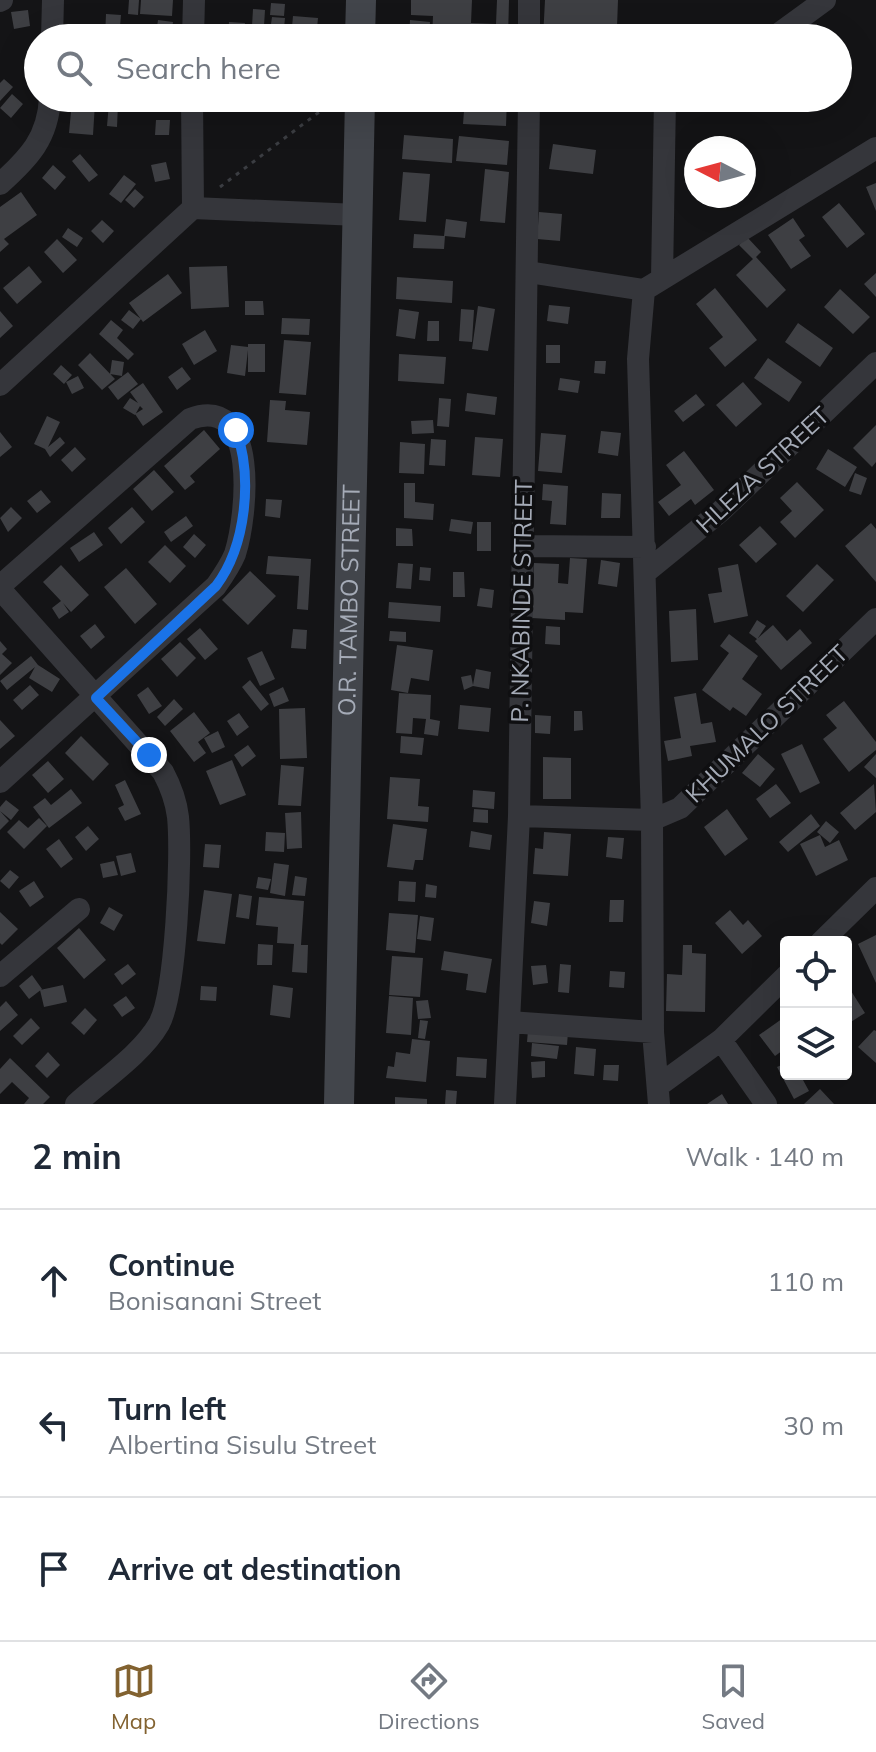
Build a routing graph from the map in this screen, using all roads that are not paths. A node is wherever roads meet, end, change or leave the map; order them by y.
1 (53, 0) edge
2 (194, 0) edge
3 (361, 0) edge
4 (529, 0) edge
5 (825, 0) edge
6 (52, 24) edge
7 (193, 24) edge
8 (360, 24) edge
9 (529, 24) edge
10 (792, 24) edge
11 (49, 112) edge
12 (192, 112) edge
13 (360, 112) edge
14 (529, 112) edge
15 (664, 112) edge
16 (876, 148) edge
17 (0, 184) edge
18 (193, 208) junction
19 (358, 215) junction
20 (528, 272) junction
21 (653, 284) junction
22 (876, 363) edge
23 (0, 385) edge
24 (522, 546) junction
25 (645, 547) junction
26 (646, 572) junction
27 (0, 588) edge
28 (876, 619) edge
29 (96, 698) junction
30 (0, 782) edge
31 (519, 816) junction
32 (652, 820) junction
33 (876, 888) edge
34 (79, 909) dead end
35 (827, 936) edge
36 (0, 976) edge
37 (780, 982) edge
38 (509, 1022) junction
39 (653, 1032) junction
40 (721, 1040) junction
41 (659, 1095) edge
42 (76, 1104) edge
43 (339, 1104) edge
44 (505, 1104) edge
45 (766, 1104) edge

1 - 6 street
2 - 7 street
3 - 8 street
4 - 9 street
5 - 10 street
11 - 17 street
12 - 18 street
13 - 19 street, O.R. TAMBO STREET
14 - 20 street, P. NKABINDE STREET
15 - 21 street
16 - 21 street
18 - 19 street
18 - 23 street
19 - 43 street, O.R. TAMBO STREET
20 - 21 street
20 - 24 street, P. NKABINDE STREET
21 - 25 street
22 - 26 street, HLEZA STREET
24 - 25 street
24 - 31 street, P. NKABINDE STREET
25 - 26 street
26 - 32 street
27 - 29 street
27 - 29 street
28 - 32 street, KHUMALO STREET
29 - 30 street
29 - 42 street
31 - 32 street
31 - 38 street, P. NKABINDE STREET
32 - 39 street
33 - 35 street
34 - 36 street
37 - 40 street
38 - 39 street
38 - 44 street, P. NKABINDE STREET
39 - 41 street
40 - 41 street
40 - 45 street

